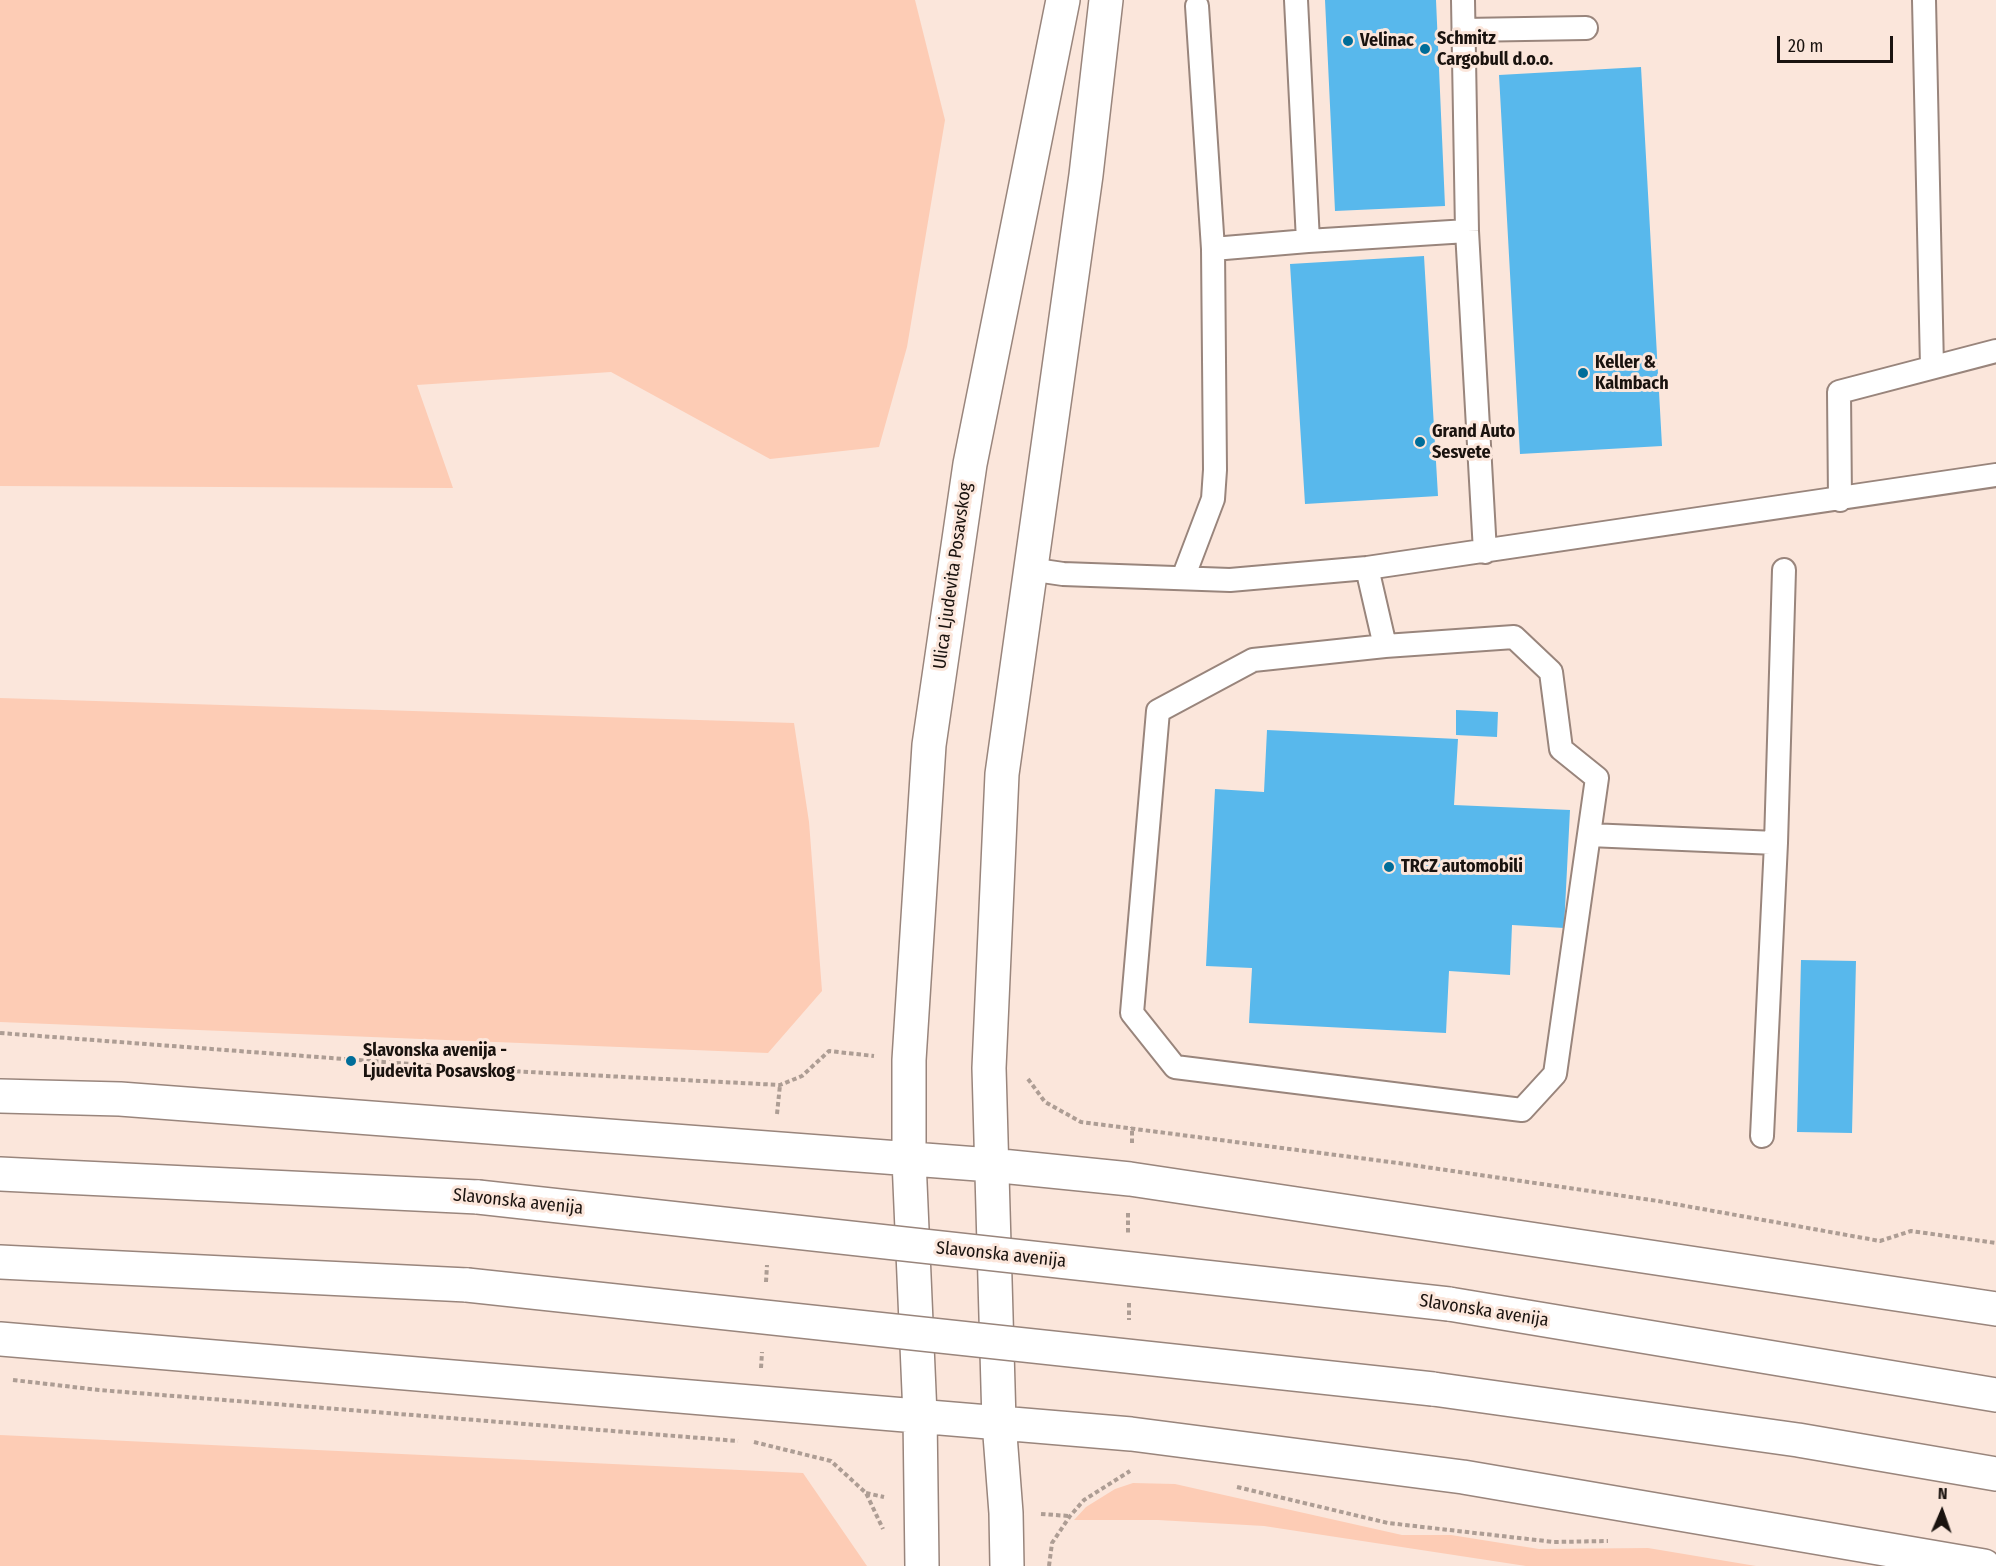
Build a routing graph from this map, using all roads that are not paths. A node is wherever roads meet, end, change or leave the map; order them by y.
1 (1063, 0) edge
2 (1106, 0) edge
3 (1296, 0) edge
4 (1462, 0) edge
5 (1924, 0) edge
6 (1197, 6) dead end
7 (1586, 28) dead end
8 (1464, 30) junction
9 (1467, 231) junction
10 (1308, 241) junction
11 (1213, 249) junction
12 (1996, 351) edge
13 (1932, 368) junction
14 (1996, 475) edge
15 (1840, 500) junction
16 (1485, 552) junction
17 (1367, 568) junction
18 (1029, 569) junction
19 (1784, 570) dead end
20 (1183, 578) junction
21 (1385, 645) junction
22 (1589, 834) junction
23 (1776, 843) junction
24 (0, 1096) edge
25 (1762, 1136) dead end
26 (909, 1160) junction
27 (991, 1165) junction
28 (0, 1174) edge
29 (0, 1263) edge
30 (1996, 1309) edge
31 (0, 1339) edge
32 (1996, 1395) edge
33 (920, 1415) junction
34 (999, 1422) junction
35 (1996, 1474) edge
36 (921, 1566) edge
37 (1007, 1566) edge
38 (1984, 1566) edge

1 - 26 main road, Ulica Ljudevita Posavskog
2 - 18 main road
3 - 10 lane
4 - 8 lane
5 - 13 lane
6 - 11 lane
7 - 8 lane
8 - 9 lane
9 - 10 lane
9 - 16 lane
10 - 11 lane
11 - 20 lane
12 - 13 lane
13 - 15 lane
14 - 15 lane
15 - 16 lane
16 - 17 lane
17 - 20 lane
17 - 21 lane
18 - 20 lane
18 - 27 main road
19 - 23 lane
21 - 22 lane
21 - 22 lane
22 - 23 lane
23 - 25 lane
24 - 26 main road
26 - 27 main road
26 - 33 main road, Ulica Ljudevita Posavskog
27 - 30 main road
27 - 34 main road
28 - 32 main road, Slavonska avenija, bridge
29 - 35 main road, bridge
31 - 33 main road
33 - 34 main road
33 - 36 main road, Ulica Ljudevita Posavskog
34 - 37 main road
34 - 38 main road

